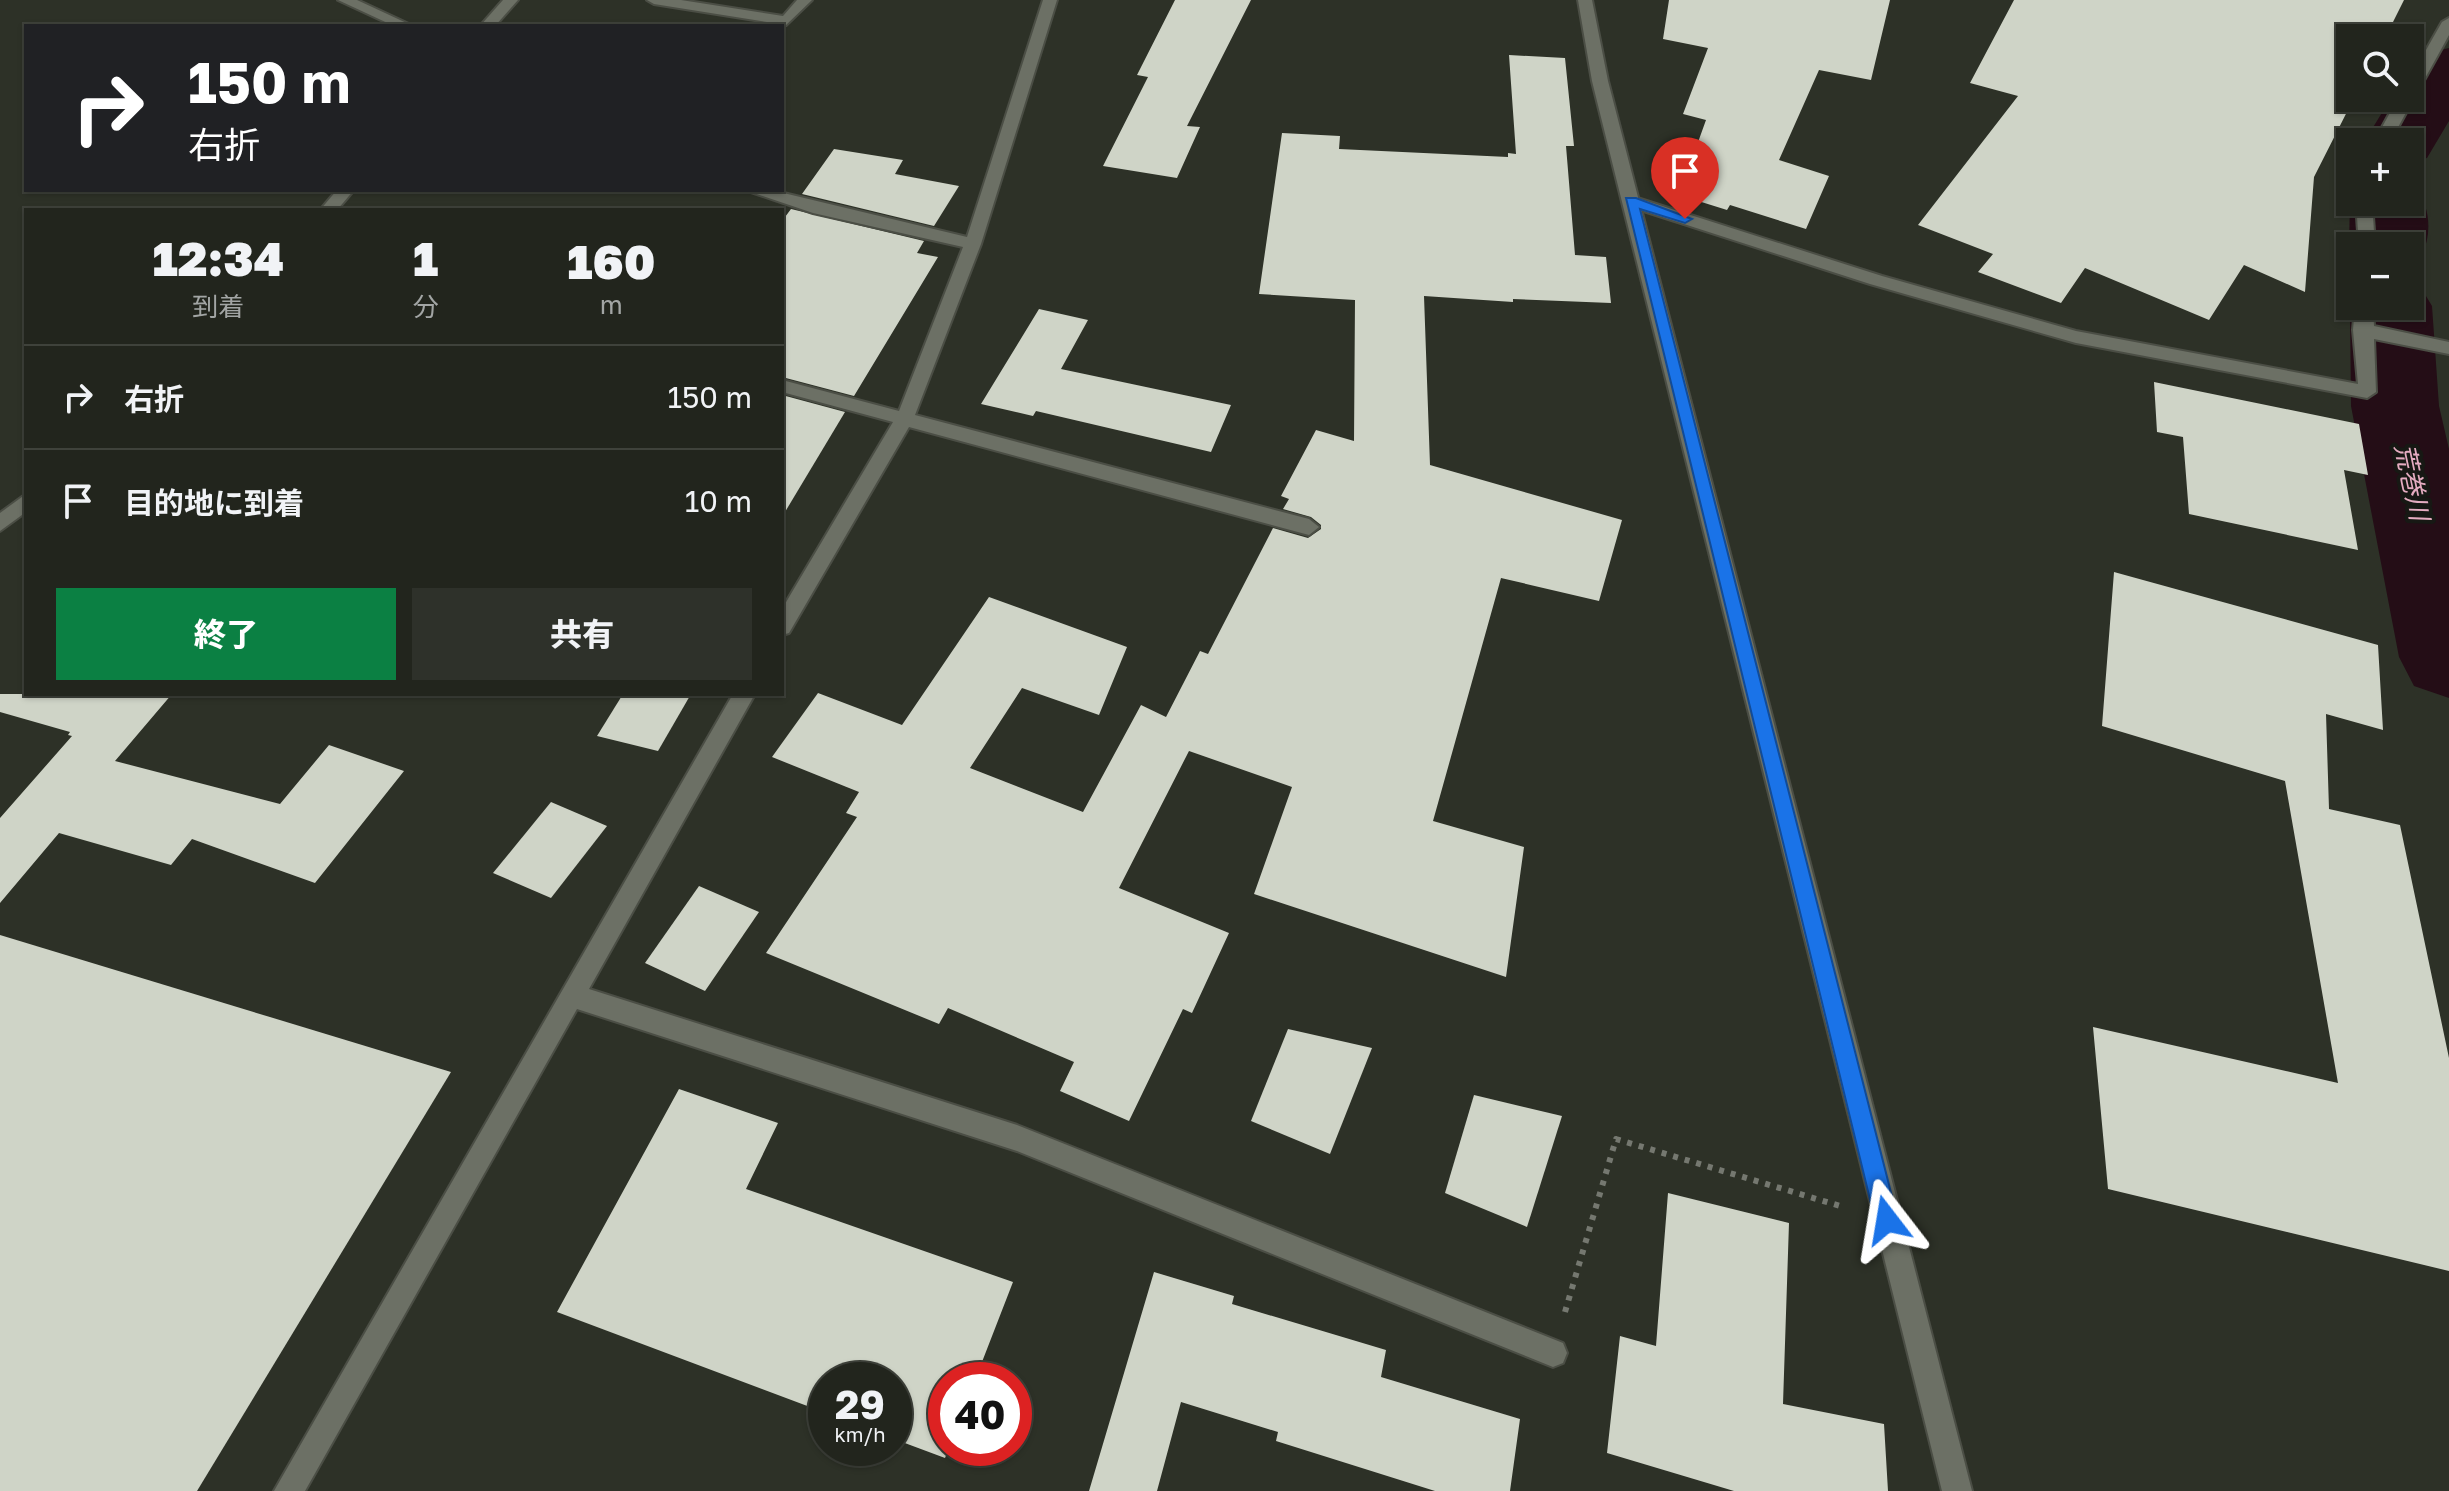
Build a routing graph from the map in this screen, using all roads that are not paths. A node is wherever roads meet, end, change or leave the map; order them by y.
1 (345, 0) edge
2 (511, 0) edge
3 (654, 0) edge
4 (805, 0) edge
5 (1050, 0) edge
6 (1585, 0) edge
7 (2449, 22) edge
8 (401, 24) edge
9 (489, 24) edge
10 (2424, 66) edge
11 (344, 192) edge
12 (760, 192) edge
13 (1631, 201) junction
14 (330, 208) edge
15 (973, 244) junction
16 (2363, 320) edge
17 (2362, 330) junction
18 (2449, 348) edge
19 (784, 387) edge
20 (905, 418) junction
21 (24, 503) edge
22 (0, 524) edge
23 (1309, 527) dead end
24 (784, 624) edge
25 (743, 696) edge
26 (570, 995) junction
27 (1553, 1353) road end
28 (289, 1491) edge
29 (1957, 1491) edge

1 - 8 street
2 - 9 street
3 - 4 street
5 - 15 street
6 - 13 street
7 - 10 street
11 - 14 street
12 - 15 street
13 - 17 street
13 - 29 street
15 - 20 street
16 - 17 street
17 - 18 street
19 - 20 street
20 - 23 street
20 - 24 street
21 - 22 street
25 - 26 street
26 - 27 street
26 - 28 street

